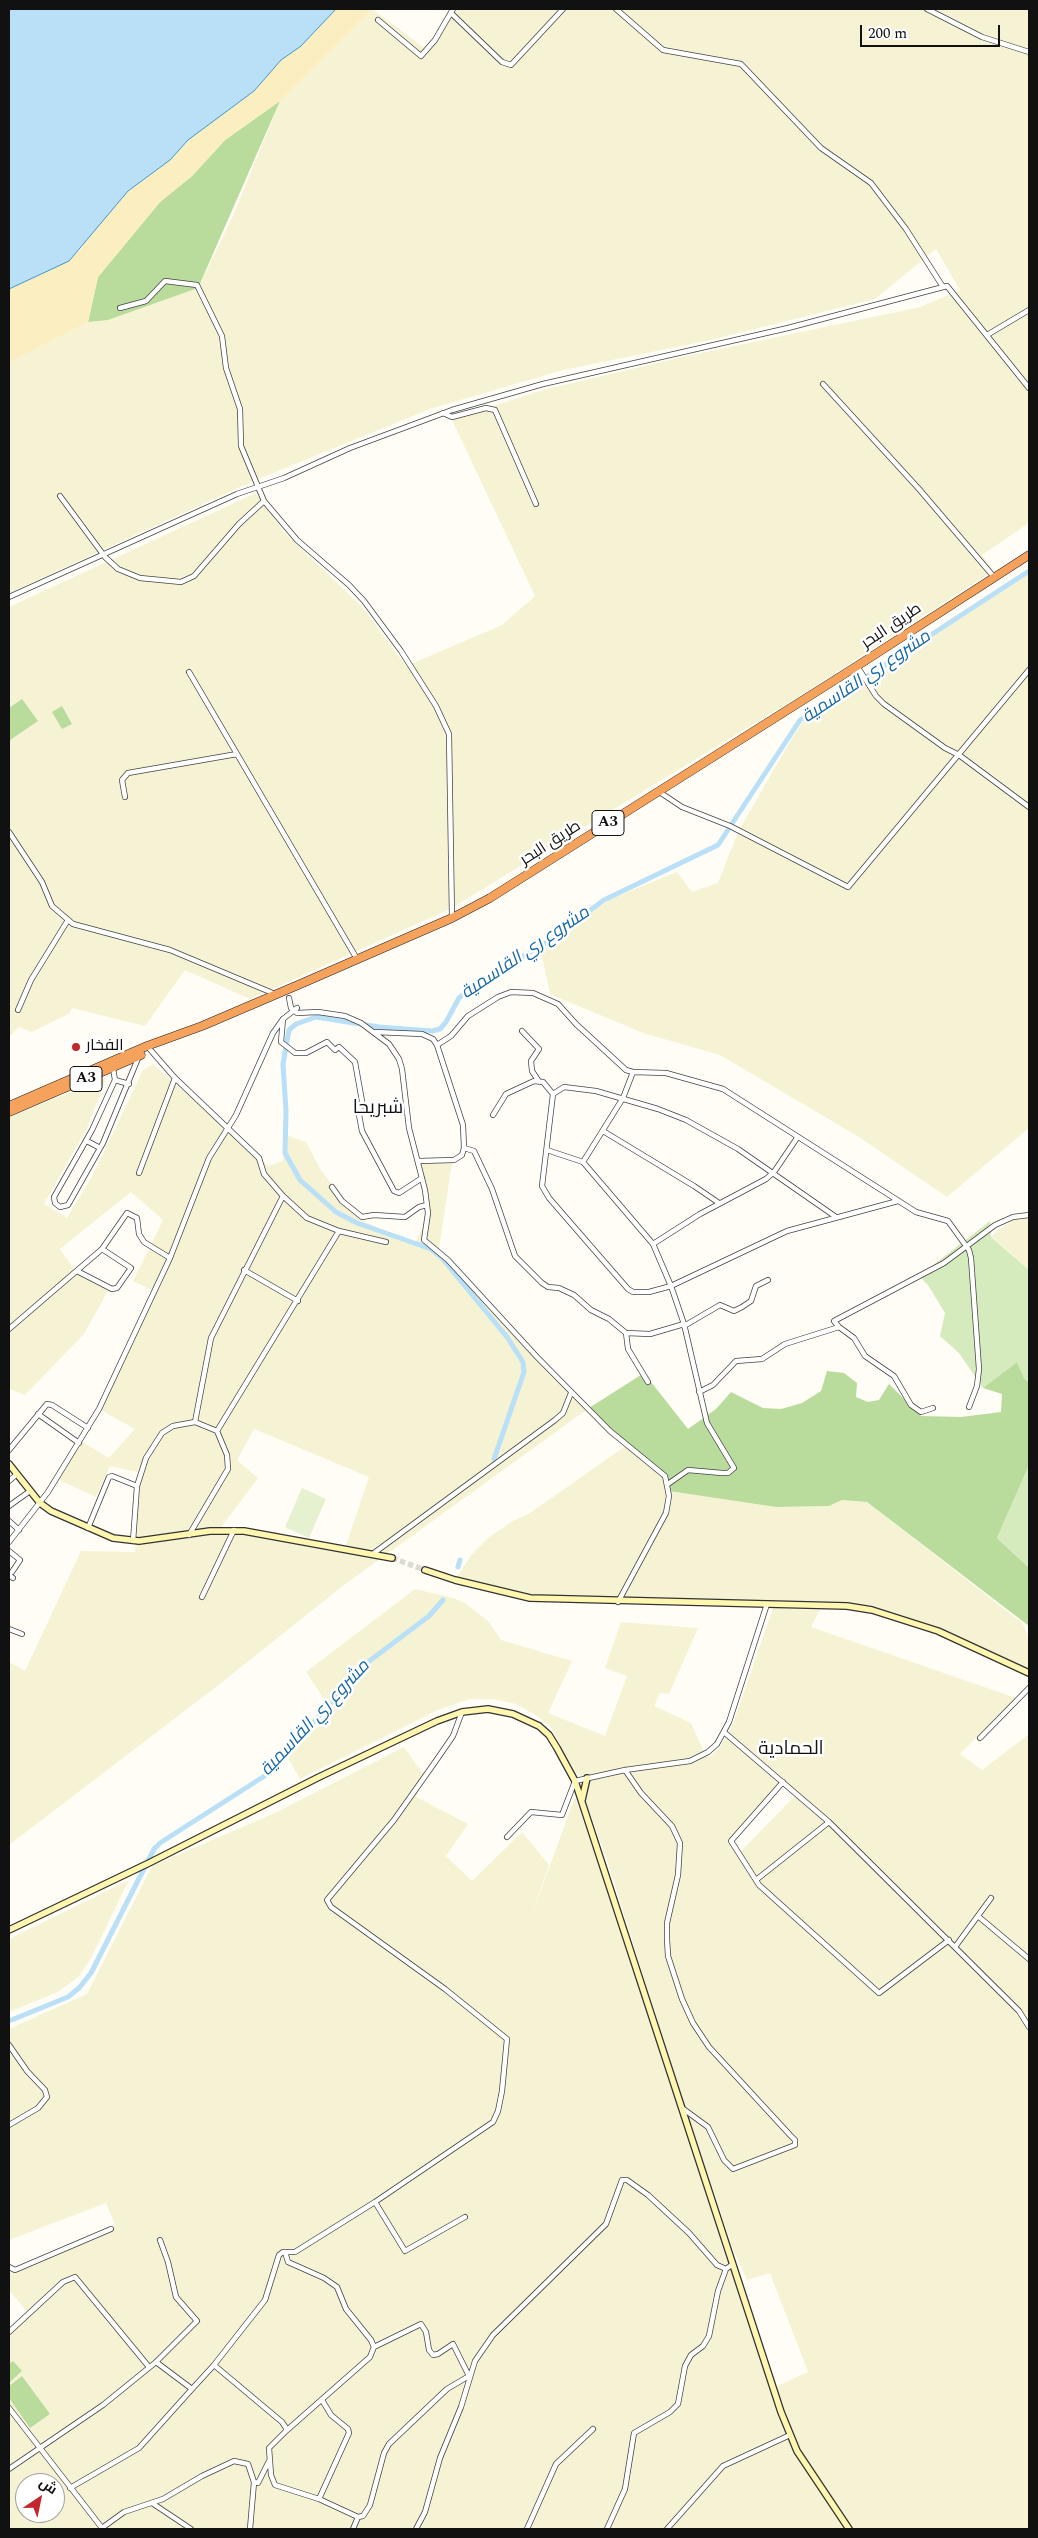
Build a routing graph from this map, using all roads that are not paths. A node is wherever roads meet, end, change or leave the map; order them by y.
1 (563, 9) edge
2 (616, 9) edge
3 (927, 9) edge
4 (452, 11) edge
5 (378, 20) dead end
6 (1029, 52) edge
7 (943, 287) junction
8 (120, 308) dead end
9 (1029, 310) edge
10 (987, 335) junction
11 (823, 384) dead end
12 (1029, 388) edge
13 (443, 413) junction
14 (257, 488) junction
15 (60, 496) dead end
16 (264, 501) junction
17 (536, 504) dead end
18 (103, 554) junction
19 (1029, 554) edge
20 (994, 577) junction
21 (9, 597) edge
22 (857, 666) junction
23 (1029, 670) edge
24 (189, 672) dead end
25 (237, 754) junction
26 (959, 755) junction
27 (658, 791) junction
28 (125, 796) dead end
29 (1029, 807) edge
30 (9, 832) edge
31 (452, 918) junction
32 (68, 920) junction
33 (357, 959) junction
34 (286, 990) junction
35 (276, 994) junction
36 (295, 1009) junction
37 (18, 1010) dead end
38 (283, 1019) junction
39 (522, 1030) dead end
40 (374, 1032) junction
41 (437, 1045) junction
42 (148, 1048) junction
43 (139, 1056) junction
44 (117, 1064) junction
45 (633, 1072) junction
46 (175, 1078) junction
47 (115, 1080) junction
48 (538, 1080) junction
49 (129, 1084) junction
50 (56, 1088) junction
51 (552, 1094) junction
52 (623, 1098) junction
53 (9, 1106) edge
54 (9, 1112) edge
55 (493, 1115) dead end
56 (227, 1129) junction
57 (603, 1131) junction
58 (797, 1138) junction
59 (87, 1141) junction
60 (100, 1148) junction
61 (464, 1148) junction
62 (546, 1150) junction
63 (418, 1161) junction
64 (583, 1162) junction
65 (774, 1172) junction
66 (139, 1174) dead end
67 (422, 1178) junction
68 (332, 1187) dead end
69 (283, 1196) junction
70 (898, 1201) junction
71 (720, 1203) junction
72 (427, 1205) junction
73 (1029, 1214) edge
74 (836, 1217) junction
75 (339, 1231) junction
76 (386, 1242) dead end
77 (653, 1244) junction
78 (966, 1246) junction
79 (102, 1249) junction
80 (170, 1258) junction
81 (244, 1270) junction
82 (77, 1271) junction
83 (768, 1280) dead end
84 (671, 1286) junction
85 (298, 1301) junction
86 (684, 1325) junction
87 (839, 1327) junction
88 (9, 1330) edge
89 (626, 1333) junction
90 (648, 1382) dead end
91 (699, 1392) junction
92 (571, 1393) junction
93 (969, 1407) dead end
94 (933, 1408) dead end
95 (38, 1414) junction
96 (194, 1422) junction
97 (88, 1428) junction
98 (217, 1431) junction
99 (79, 1443) junction
100 (9, 1450) edge
101 (9, 1464) edge
102 (17, 1474) junction
103 (9, 1481) edge
104 (668, 1484) junction
105 (137, 1486) junction
106 (30, 1491) junction
107 (40, 1503) junction
108 (9, 1506) edge
109 (9, 1521) edge
110 (87, 1528) junction
111 (19, 1530) junction
112 (234, 1530) junction
113 (189, 1534) junction
114 (133, 1541) junction
115 (9, 1542) edge
116 (9, 1551) edge
117 (374, 1553) junction
118 (392, 1558) tunnel mouth
119 (426, 1570) tunnel mouth
120 (11, 1575) edge
121 (202, 1597) dead end
122 (618, 1602) junction
123 (767, 1604) junction
124 (9, 1629) edge
125 (22, 1634) dead end
126 (1029, 1673) edge
127 (1029, 1688) edge
128 (462, 1712) junction
129 (725, 1733) junction
130 (980, 1738) dead end
131 (625, 1770) junction
132 (588, 1778) junction
133 (575, 1781) junction
134 (783, 1782) junction
135 (581, 1802) junction
136 (829, 1822) junction
137 (506, 1837) dead end
138 (756, 1880) junction
139 (991, 1898) dead end
140 (979, 1917) junction
141 (9, 1930) edge
142 (949, 1940) junction
143 (955, 1947) junction
144 (1029, 1958) edge
145 (1029, 2027) edge
146 (9, 2045) edge
147 (681, 2107) junction
148 (9, 2125) edge
149 (376, 2202) junction
150 (465, 2217) dead end
151 (112, 2229) dead end
152 (160, 2240) dead end
153 (285, 2252) junction
154 (733, 2264) junction
155 (9, 2267) edge
156 (726, 2268) junction
157 (9, 2332) edge
158 (374, 2347) junction
159 (156, 2362) junction
160 (214, 2365) junction
161 (149, 2367) junction
162 (469, 2376) junction
163 (192, 2389) junction
164 (322, 2400) junction
165 (9, 2408) edge
166 (593, 2429) dead end
167 (286, 2432) junction
168 (790, 2435) junction
169 (39, 2448) junction
170 (269, 2461) junction
171 (9, 2469) edge
172 (254, 2482) junction
173 (70, 2488) junction
174 (319, 2499) junction
175 (152, 2503) junction
176 (358, 2517) junction
177 (96, 2529) edge
178 (103, 2529) edge
179 (191, 2529) edge
180 (250, 2529) edge
181 (354, 2529) edge
182 (416, 2529) edge
183 (527, 2529) edge
184 (607, 2529) edge
185 (667, 2529) edge
186 (849, 2529) edge

1 - 4 street
2 - 7 street
3 - 6 street
4 - 5 street
7 - 10 street
7 - 13 street
8 - 14 street
9 - 10 street
10 - 12 street
11 - 20 street
13 - 14 street
13 - 17 street
14 - 16 street
14 - 18 street
15 - 18 street
16 - 18 street
16 - 31 street
18 - 21 street
19 - 20 highway, طريق البحر / A3
20 - 22 highway, طريق البحر / A3
22 - 26 street
22 - 27 highway, طريق البحر / A3
23 - 26 street
24 - 25 street
25 - 28 street
25 - 33 street
26 - 27 street
26 - 29 street
27 - 31 highway, طريق البحر / A3
30 - 32 street
31 - 33 highway, طريق البحر / A3
32 - 35 street
32 - 37 street
33 - 34 highway, طريق البحر / A3
34 - 35 highway, طريق البحر / A3
34 - 36 street
35 - 42 highway, طريق البحر / A3
36 - 38 street
36 - 40 street
38 - 56 street
38 - 67 street
39 - 48 street
40 - 41 street
40 - 63 street
41 - 45 street
41 - 61 street
42 - 43 highway, طريق البحر / A3
42 - 44 highway, طريق البحر / A3
42 - 46 street
43 - 44 highway, طريق البحر / A3
43 - 49 street
44 - 47 street
44 - 50 highway, طريق البحر / A3
45 - 52 street
45 - 58 street
46 - 56 street
46 - 66 street
47 - 49 street
47 - 59 street
48 - 51 street
48 - 55 street
49 - 60 street
50 - 53 highway, طريق البحر / A3
50 - 54 highway, طريق البحر / A3
51 - 52 street
51 - 62 street
52 - 57 street
52 - 65 street
56 - 69 street
56 - 80 street
57 - 64 street
57 - 71 street
58 - 65 street
58 - 70 street
59 - 60 street
59 - 60 street
61 - 63 street
61 - 89 street
62 - 64 street
62 - 84 street
63 - 67 street
64 - 77 street
65 - 71 street
65 - 74 street
67 - 72 street
68 - 72 street
69 - 75 street
69 - 81 street
70 - 74 street
70 - 78 street
71 - 77 street
72 - 92 street
73 - 78 street
74 - 84 street
75 - 76 street
75 - 85 street
77 - 84 street
78 - 87 street
78 - 93 street
79 - 80 street
79 - 82 street
79 - 82 street
80 - 97 street
81 - 85 street
81 - 96 street
82 - 88 street
83 - 86 street
84 - 86 street
85 - 98 street
86 - 89 street
86 - 91 street
87 - 91 street
87 - 94 street
89 - 90 street
91 - 104 street
92 - 104 street
92 - 117 street
95 - 97 street
95 - 99 street
95 - 100 street
96 - 98 street
96 - 105 street
97 - 99 street
98 - 113 street
99 - 107 street
101 - 102 main road
102 - 103 street
102 - 106 main road
104 - 122 street
105 - 110 street
105 - 114 street
106 - 107 main road
106 - 108 street
107 - 110 main road
107 - 111 street
109 - 111 street
110 - 114 main road
111 - 115 street
112 - 113 main road
112 - 117 main road
112 - 121 street
113 - 114 main road
116 - 120 street
117 - 118 main road
119 - 122 main road
122 - 123 main road
123 - 126 main road
123 - 129 street
124 - 125 street
127 - 130 street
128 - 133 main road
128 - 141 main road
128 - 149 street
129 - 131 street
129 - 134 street
131 - 132 street
131 - 147 street
132 - 133 street
132 - 135 main road
133 - 135 main road
133 - 137 street
134 - 136 street
134 - 138 street
135 - 147 main road
136 - 138 street
136 - 142 street
138 - 142 street
139 - 140 street
140 - 143 street
140 - 144 street
142 - 143 street
143 - 145 street
146 - 148 street
147 - 154 main road
149 - 150 street
149 - 153 street
151 - 155 street
152 - 159 street
153 - 158 street
153 - 160 street
154 - 156 street
154 - 168 main road
156 - 162 street
156 - 184 street
157 - 161 street
158 - 162 street
158 - 164 street
159 - 161 street
159 - 163 street
160 - 163 street
160 - 167 street
161 - 169 street
162 - 176 street
162 - 182 street
163 - 173 street
164 - 167 street
164 - 174 street
165 - 169 street
166 - 183 street
167 - 170 street
168 - 185 street
168 - 186 main road
169 - 171 street
169 - 173 street
170 - 172 street
170 - 174 street
172 - 175 street
172 - 180 street
173 - 178 street
174 - 176 street
175 - 178 street
175 - 179 street
176 - 181 street
177 - 178 street

